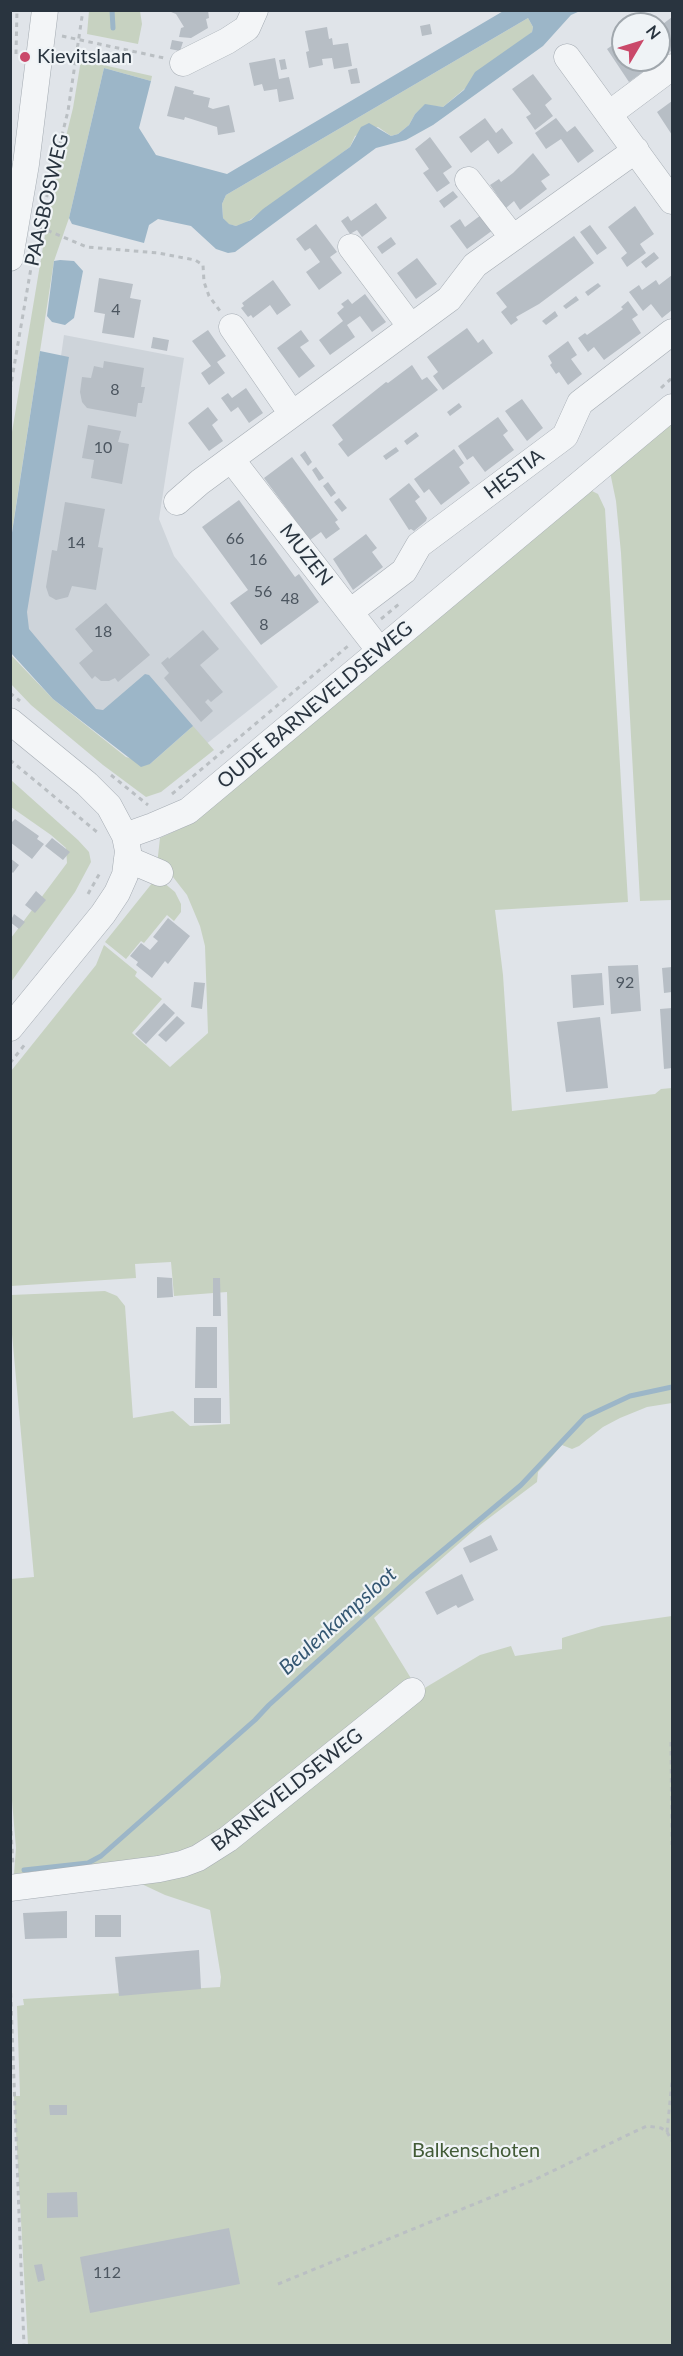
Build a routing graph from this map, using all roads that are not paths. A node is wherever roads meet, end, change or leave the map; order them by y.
1 (45, 10) edge
2 (255, 10) edge
3 (567, 57) dead end
4 (183, 63) road end
5 (672, 67) edge
6 (609, 114) junction
7 (636, 150) junction
8 (468, 180) dead end
9 (672, 201) edge
10 (513, 238) junction
11 (351, 247) dead end
12 (22, 258) edge
13 (232, 327) road end
14 (411, 327) junction
15 (672, 332) edge
16 (672, 407) edge
17 (292, 414) junction
18 (231, 459) junction
19 (177, 502) dead end
20 (350, 612) junction
21 (380, 651) junction
22 (10, 722) edge
23 (118, 844) junction
24 (160, 873) dead end
25 (10, 1028) edge
26 (412, 1691) dead end
27 (11, 1881) edge

1 - 12 street, PAASBOSWEG
2 - 4 street
3 - 6 street
5 - 6 street
6 - 7 street
7 - 9 street
7 - 10 street
8 - 10 street
10 - 14 street
11 - 14 street
13 - 17 street
14 - 17 street
15 - 20 street, HESTIA
16 - 21 street, OUDE BARNEVELDSEWEG
17 - 18 street
18 - 19 street
18 - 20 street, MUZEN
20 - 21 street, MUZEN
21 - 23 street, OUDE BARNEVELDSEWEG
22 - 23 street
23 - 24 street
23 - 25 street
26 - 27 street, BARNEVELDSEWEG

